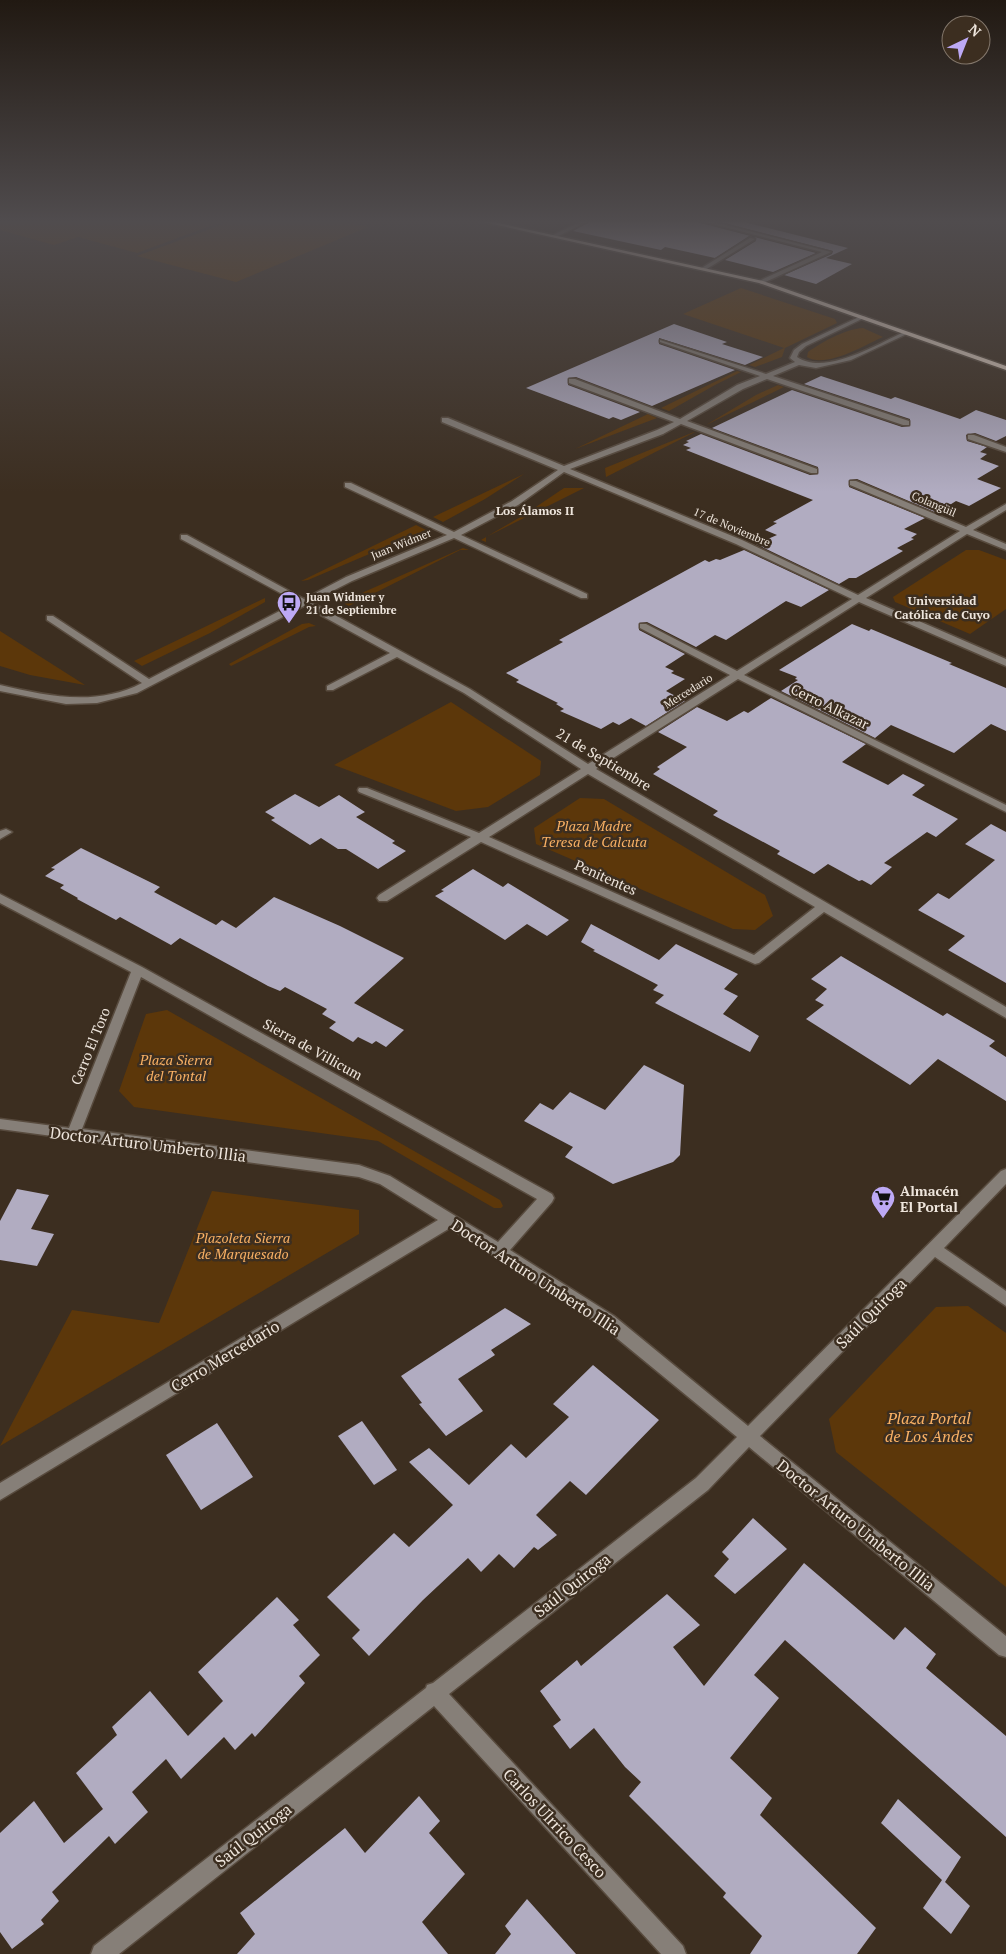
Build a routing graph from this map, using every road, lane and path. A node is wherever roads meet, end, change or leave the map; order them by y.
1 (843, 310) edge
2 (863, 317) junction
3 (906, 333) junction
4 (662, 341) dead end
5 (799, 363) junction
6 (1006, 368) edge
7 (766, 376) junction
8 (572, 380) dead end
9 (445, 420) dead end
10 (682, 421) junction
11 (906, 424) dead end
12 (971, 437) dead end
13 (1006, 450) edge
14 (564, 470) junction
15 (814, 471) dead end
16 (853, 483) dead end
17 (348, 485) dead end
18 (1006, 506) edge
19 (966, 531) junction
20 (454, 535) junction
21 (184, 537) dead end
22 (1006, 547) edge
23 (584, 596) dead end
24 (859, 598) junction
25 (304, 601) junction
26 (50, 618) dead end
27 (643, 626) dead end
28 (397, 653) junction
29 (1006, 663) edge
30 (737, 675) junction
31 (150, 684) junction
32 (0, 688) edge
33 (330, 688) dead end
34 (588, 769) junction
35 (363, 790) dead end
36 (1006, 809) edge
37 (480, 838) junction
38 (0, 898) edge
39 (383, 898) dead end
40 (824, 906) junction
41 (138, 970) junction
42 (1006, 1013) edge
43 (0, 1124) edge
44 (73, 1134) junction
45 (1006, 1175) edge
46 (450, 1220) junction
47 (934, 1249) junction
48 (500, 1251) junction
49 (1006, 1299) edge
50 (748, 1437) junction
51 (0, 1492) edge
52 (1006, 1648) edge
53 (434, 1692) junction
54 (102, 1954) edge
55 (675, 1954) edge

1 - 2 main road
2 - 3 main road
2 - 5 street
3 - 5 street
3 - 6 main road
4 - 7 street
5 - 7 street, Juan Widmer
7 - 10 street, Juan Widmer
7 - 11 street
8 - 10 street
9 - 14 street, 17 de Noviembre
10 - 14 street, Juan Widmer
10 - 15 street
12 - 13 street
14 - 20 street, Juan Widmer
14 - 24 street, 17 de Noviembre
16 - 19 street, Colangüil
17 - 20 street
18 - 19 street, Mercedario
19 - 22 street, Colangüil
19 - 24 street, Mercedario
20 - 23 street
20 - 25 street, Juan Widmer
21 - 25 street, 21 de Septiembre
24 - 29 street, 17 de Noviembre
24 - 30 street, Mercedario
25 - 28 street, 21 de Septiembre
25 - 31 street, Juan Widmer
26 - 31 street
27 - 30 street, Cerro Alkazar
28 - 33 street
28 - 34 street, 21 de Septiembre
30 - 34 street, Mercedario
30 - 36 street, Cerro Alkazar
31 - 32 street, Juan Widmer
34 - 37 street, Mercedario
34 - 40 street, 21 de Septiembre
35 - 37 street, Penitentes
37 - 39 street, Mercedario
37 - 40 street, Penitentes
38 - 41 street, Sierra de Villicum
40 - 42 street, 21 de Septiembre
41 - 44 street, Cerro El Toro
41 - 48 street, Sierra de Villicum
43 - 44 street, Doctor Arturo Umberto Illia
44 - 46 street, Doctor Arturo Umberto Illia
45 - 47 street, Saúl Quiroga
46 - 48 street, Doctor Arturo Umberto Illia
46 - 51 street, Cerro Mercedario
47 - 49 street
47 - 50 street, Saúl Quiroga
48 - 50 street, Doctor Arturo Umberto Illia
50 - 52 street, Doctor Arturo Umberto Illia
50 - 53 street, Saúl Quiroga
53 - 54 street, Saúl Quiroga
53 - 55 street, Carlos Ulrrico Cesco

